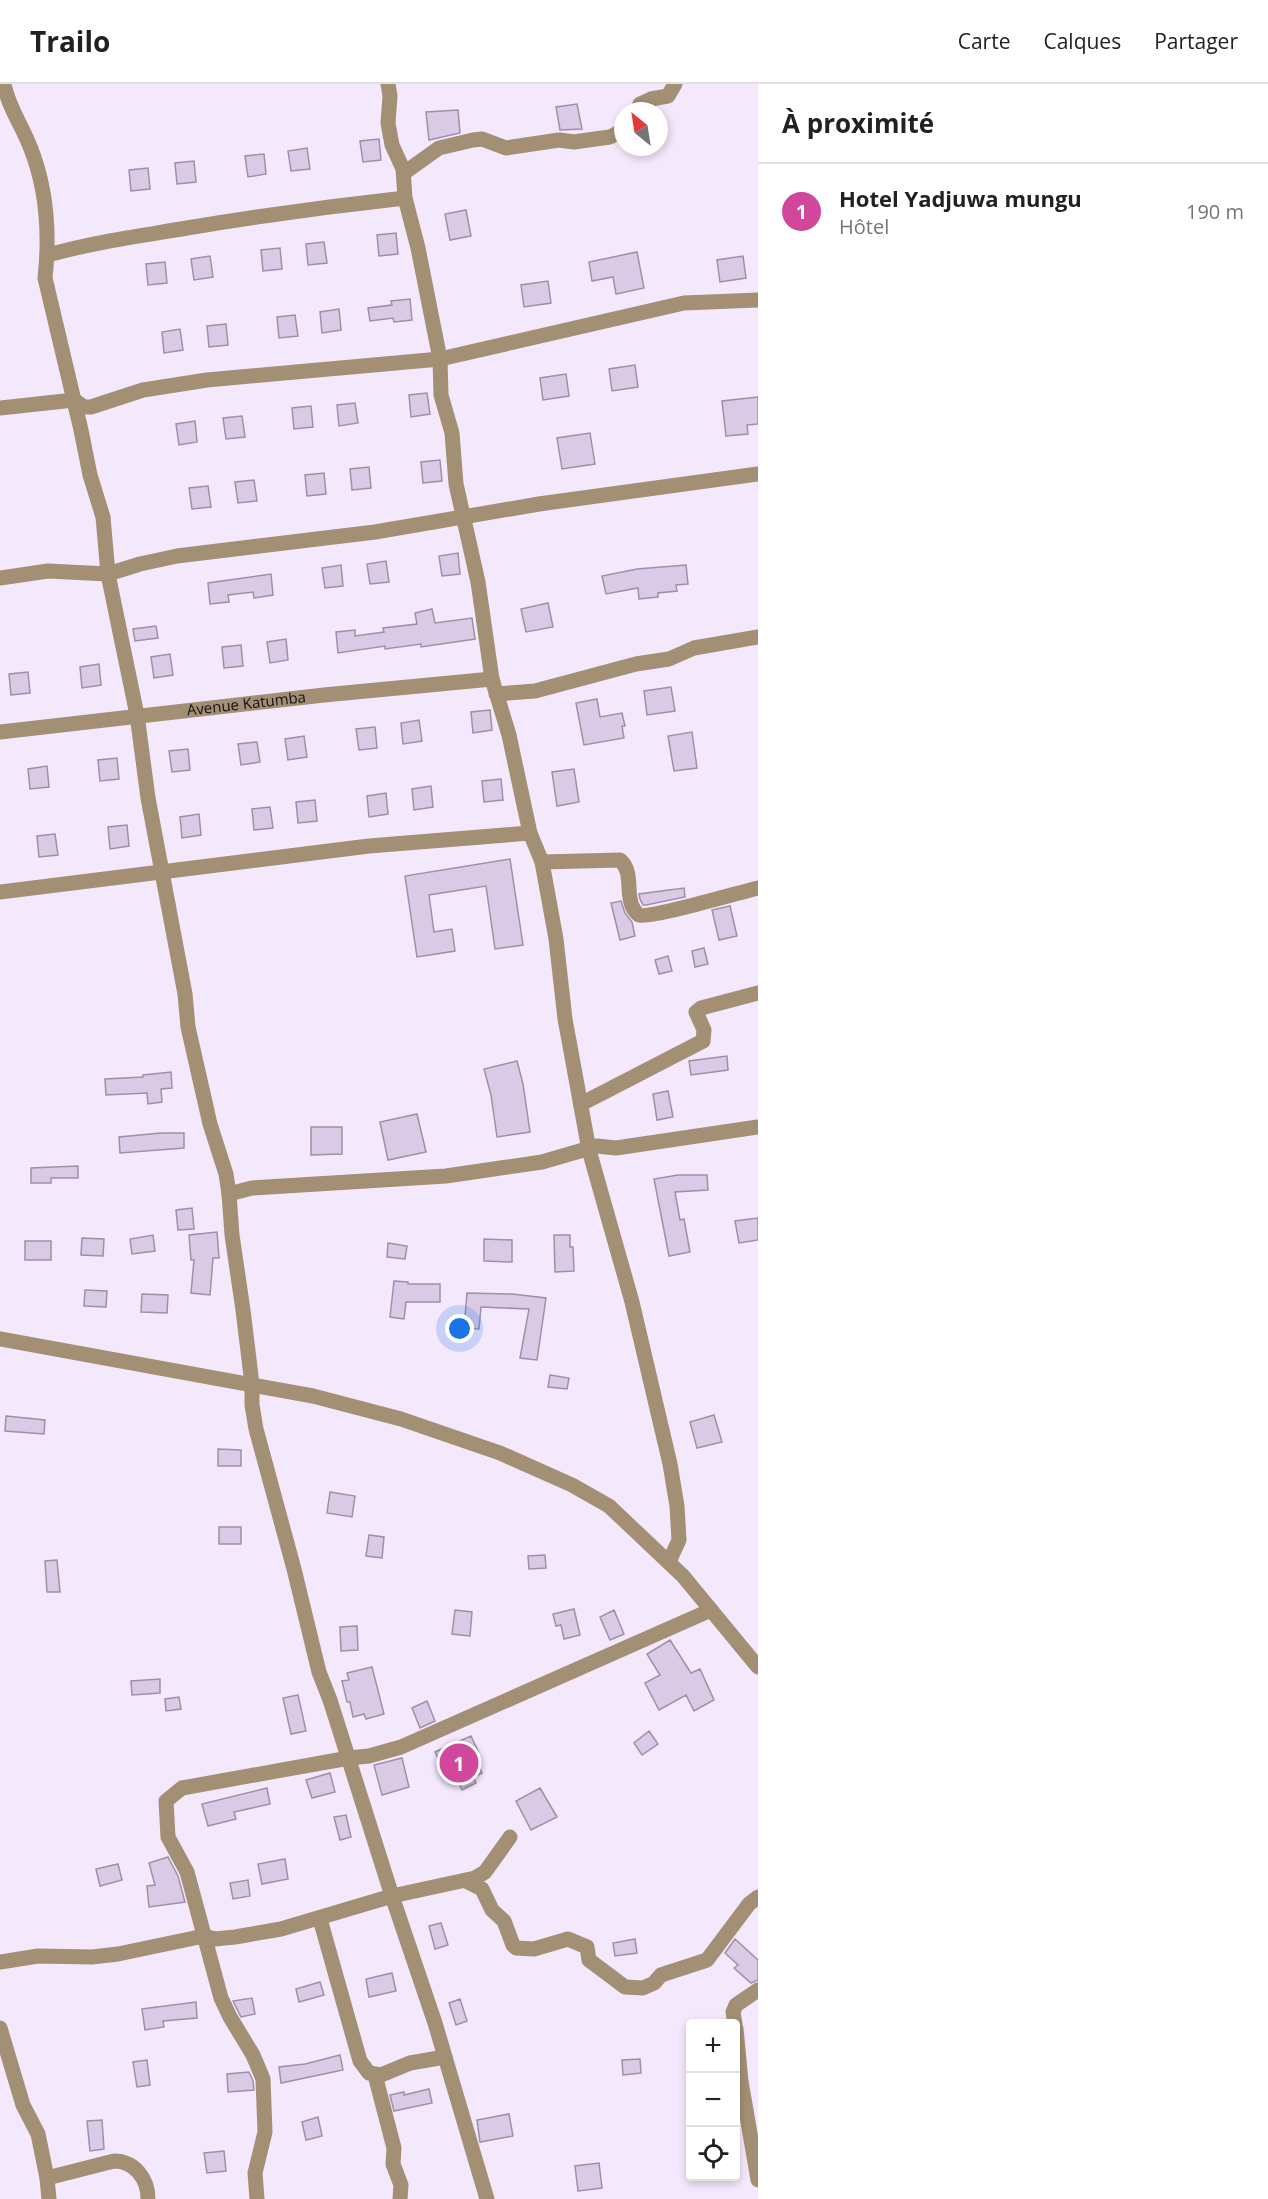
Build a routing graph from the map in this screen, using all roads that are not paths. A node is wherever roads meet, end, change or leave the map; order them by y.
1 (388, 84) edge
2 (675, 84) edge
3 (4, 93) edge
4 (647, 102) edge
5 (614, 135) edge
6 (404, 173) junction
7 (405, 198) junction
8 (48, 255) junction
9 (758, 300) edge
10 (440, 359) junction
11 (74, 400) junction
12 (0, 408) edge
13 (758, 474) edge
14 (462, 517) junction
15 (108, 574) junction
16 (0, 578) edge
17 (758, 637) edge
18 (494, 686) junction
19 (137, 715) junction
20 (0, 732) edge
21 (530, 833) junction
22 (543, 862) junction
23 (163, 873) junction
24 (758, 888) edge
25 (0, 892) edge
26 (758, 993) edge
27 (581, 1104) junction
28 (758, 1127) edge
29 (589, 1150) junction
30 (230, 1194) junction
31 (0, 1339) edge
32 (252, 1384) junction
33 (669, 1562) junction
34 (711, 1610) junction
35 (758, 1667) edge
36 (349, 1758) junction
37 (510, 1837) dead end
38 (466, 1881) junction
39 (392, 1896) junction
40 (758, 1897) edge
41 (320, 1919) junction
42 (204, 1936) junction
43 (0, 1962) edge
44 (758, 1990) edge
45 (734, 2019) edge
46 (0, 2028) edge
47 (445, 2057) junction
48 (740, 2072) edge
49 (375, 2075) junction
50 (47, 2178) junction
51 (758, 2180) edge
52 (49, 2199) edge
53 (148, 2199) edge
54 (257, 2199) edge
55 (400, 2199) edge
56 (487, 2199) edge

1 - 6 street
2 - 4 street
3 - 8 street
5 - 6 street
6 - 7 street
7 - 8 street
7 - 10 street
8 - 11 street
9 - 10 street
10 - 11 street
10 - 14 street
11 - 12 street
11 - 15 street
13 - 14 street
14 - 15 street
14 - 18 street
15 - 16 street
15 - 19 street
17 - 18 street, Avenue Katumba
18 - 19 street, Avenue Katumba
18 - 21 street
19 - 20 street, Avenue Katumba
19 - 23 street
21 - 22 street
21 - 23 street
22 - 24 street
22 - 27 street
23 - 25 street
23 - 30 street
26 - 27 street
27 - 29 street
28 - 29 street
29 - 30 street
29 - 33 street
30 - 32 street
31 - 32 street
32 - 33 street
32 - 36 street
33 - 34 street
34 - 35 street
34 - 36 street
36 - 39 street
36 - 42 street
37 - 38 street
38 - 39 street
38 - 40 street
39 - 41 street
39 - 47 street
41 - 42 street
41 - 49 street
42 - 43 street
42 - 54 street
44 - 45 street
46 - 50 street
47 - 49 street
47 - 56 street
48 - 51 street
49 - 55 street
50 - 52 street
50 - 53 street

